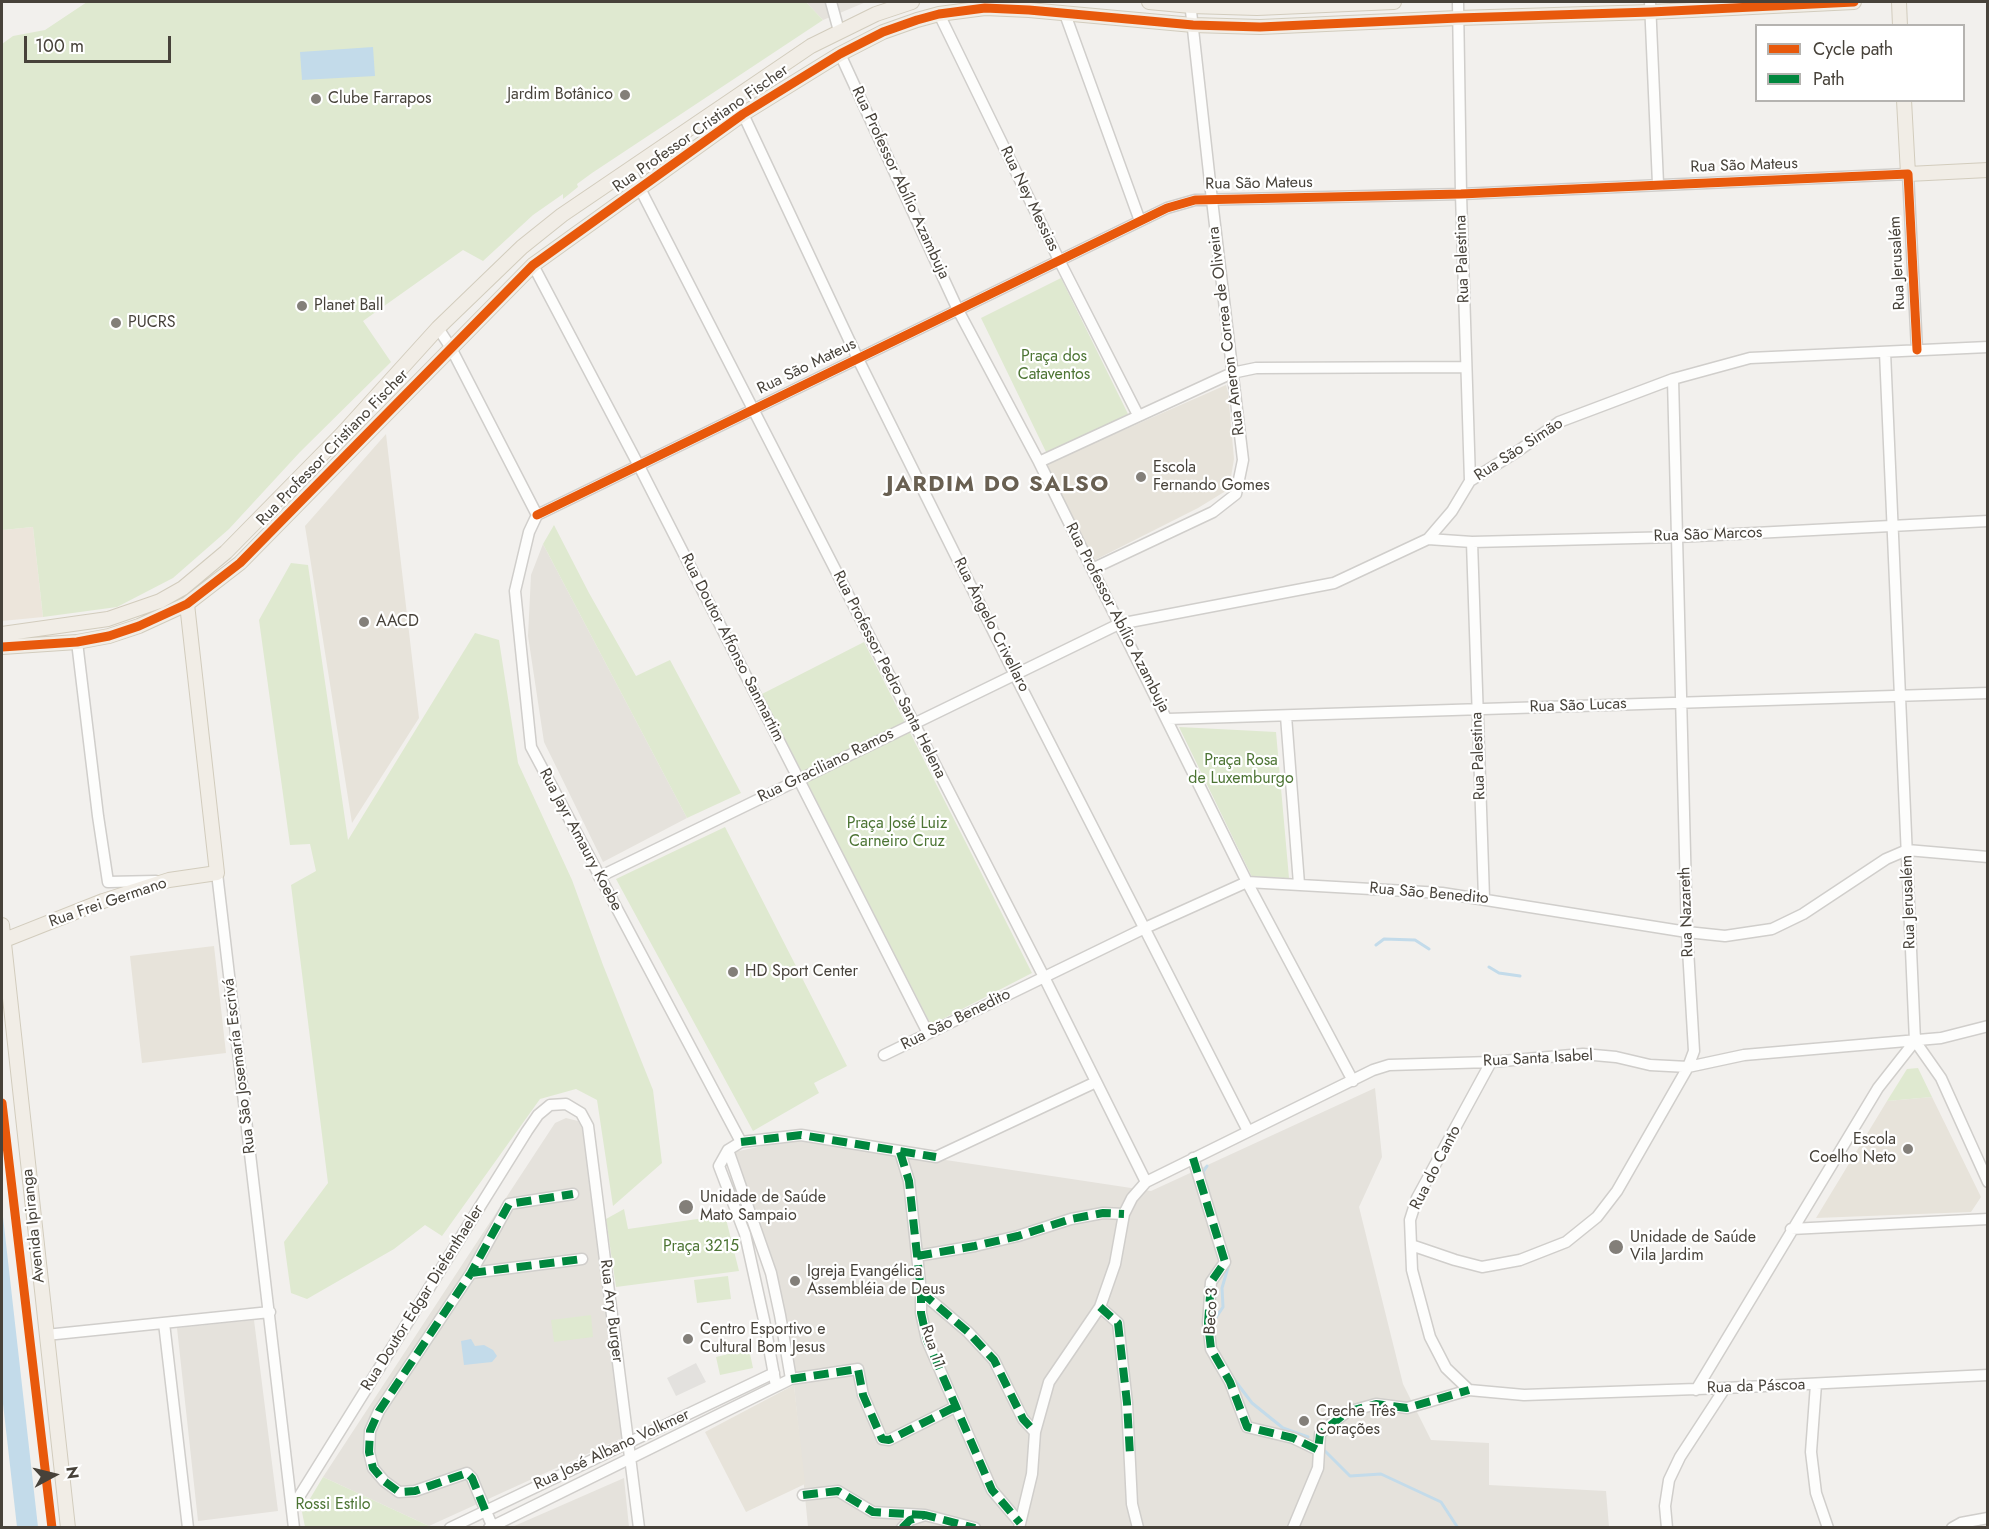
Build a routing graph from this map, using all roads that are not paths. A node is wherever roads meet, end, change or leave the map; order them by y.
1 (831, 2) edge
2 (912, 2) edge
3 (1093, 2) edge
4 (1149, 2) edge
5 (1394, 2) edge
6 (1458, 2) edge
7 (1726, 2) edge
8 (1854, 2) edge
9 (1899, 2) edge
10 (1340, 3) edge
11 (1191, 4) edge
12 (1257, 5) edge
13 (1650, 7) edge
14 (1745, 8) junction
15 (939, 14) junction
16 (1065, 14) junction
17 (1092, 16) junction
18 (1458, 18) junction
19 (1900, 24) edge
20 (1193, 25) junction
21 (839, 31) junction
22 (840, 54) junction
23 (1904, 102) edge
24 (743, 114) junction
25 (630, 169) junction
26 (1988, 170) edge
27 (1908, 174) junction
28 (1658, 184) junction
29 (640, 188) junction
30 (1461, 194) junction
31 (1212, 201) junction
32 (1140, 221) junction
33 (1059, 261) junction
34 (533, 265) junction
35 (958, 310) junction
36 (438, 328) junction
37 (1988, 347) edge
38 (451, 348) junction
39 (1917, 350) junction
40 (1885, 352) junction
41 (858, 359) junction
42 (1466, 367) junction
43 (1232, 373) junction
44 (1673, 379) junction
45 (381, 391) junction
46 (395, 405) junction
47 (753, 410) junction
48 (1138, 415) junction
49 (1039, 462) junction
50 (639, 466) junction
51 (1470, 481) junction
52 (537, 515) junction
53 (1988, 521) edge
54 (1893, 526) junction
55 (1677, 537) junction
56 (1428, 539) junction
57 (1472, 542) junction
58 (1092, 569) junction
59 (183, 588) junction
60 (187, 604) junction
61 (1119, 624) junction
62 (2, 626) edge
63 (139, 626) junction
64 (29, 631) junction
65 (2, 634) edge
66 (77, 642) junction
67 (2, 647) edge
68 (1016, 675) junction
69 (1988, 693) edge
70 (1900, 696) junction
71 (1681, 703) junction
72 (1478, 710) junction
73 (1286, 716) junction
74 (1168, 719) junction
75 (914, 724) junction
76 (799, 780) junction
77 (1907, 850) junction
78 (1988, 857) edge
79 (217, 873) junction
80 (598, 877) junction
81 (169, 880) junction
82 (1247, 882) junction
83 (1299, 884) junction
84 (1484, 898) junction
85 (2, 925) edge
86 (1145, 928) junction
87 (1687, 932) junction
88 (3, 941) edge
89 (1044, 977) junction
90 (1988, 1026) edge
91 (928, 1033) junction
92 (1915, 1041) junction
93 (884, 1054) dead end
94 (1491, 1062) junction
95 (1688, 1067) junction
96 (1353, 1081) junction
97 (1096, 1082) junction
98 (566, 1104) joint
99 (1248, 1131) junction
100 (741, 1142) junction
101 (728, 1150) junction
102 (900, 1152) junction
103 (1193, 1158) junction
104 (1146, 1182) junction
105 (1988, 1182) edge
106 (573, 1194) dead end
107 (1124, 1214) junction
108 (1988, 1219) edge
109 (1791, 1229) junction
110 (1411, 1245) junction
111 (917, 1256) junction
112 (582, 1259) dead end
113 (471, 1273) junction
114 (921, 1292) junction
115 (1100, 1307) junction
116 (270, 1312) junction
117 (164, 1323) junction
118 (46, 1335) junction
119 (774, 1373) junction
120 (1988, 1375) edge
121 (791, 1379) junction
122 (1816, 1384) junction
123 (776, 1386) junction
124 (1725, 1388) junction
125 (1469, 1390) junction
126 (1696, 1390) junction
127 (955, 1407) junction
128 (1035, 1432) junction
129 (628, 1444) junction
130 (1318, 1450) junction
131 (630, 1458) junction
132 (803, 1495) dead end
133 (292, 1508) junction
134 (485, 1510) junction
135 (925, 1515) junction
136 (1987, 1520) edge
137 (1019, 1525) edge
138 (68, 1527) edge
139 (188, 1527) edge
140 (294, 1527) edge
141 (450, 1527) edge
142 (492, 1527) edge
143 (639, 1527) edge
144 (902, 1527) edge
145 (975, 1527) edge
146 (1138, 1527) edge
147 (1293, 1527) edge
148 (1667, 1527) edge
149 (1828, 1527) edge
150 (1952, 1527) edge

1 - 21 street
2 - 21 main road, Rua Professor Cristiano Fischer
3 - 17 main road
4 - 11 main road
5 - 10 main road
6 - 18 street, Rua Palestina
7 - 14 main road
8 - 14 main road, Rua Professor Cristiano Fischer
9 - 19 main road
10 - 12 main road
11 - 12 main road
11 - 20 street, Rua Aneron Correa de Oliveira
13 - 14 main road, Rua Professor Cristiano Fischer
13 - 18 main road, Rua Professor Cristiano Fischer
13 - 28 street
15 - 16 main road, Rua Professor Cristiano Fischer
15 - 22 main road, Rua Professor Cristiano Fischer
15 - 33 street, Rua Ney Messias
16 - 17 main road, Rua Professor Cristiano Fischer
16 - 32 street
17 - 20 main road, Rua Professor Cristiano Fischer
18 - 20 main road, Rua Professor Cristiano Fischer
18 - 30 street, Rua Palestina
20 - 31 street, Rua Aneron Correa de Oliveira
21 - 25 main road, Rua Professor Cristiano Fischer
22 - 24 main road, Rua Professor Cristiano Fischer
22 - 35 street, Rua Professor Abílio Azambuja
23 - 27 main road, Rua Jerusalém
24 - 29 main road, Rua Professor Cristiano Fischer
24 - 41 street, Rua Ângelo Crivellaro
25 - 29 street, Rua Professor Pedro Santa Helena
25 - 36 main road, Rua Professor Cristiano Fischer
26 - 27 main road, Rua São Mateus
27 - 28 street, Rua São Mateus
27 - 39 street, Rua Jerusalém
28 - 30 street, Rua São Mateus
29 - 34 main road, Rua Professor Cristiano Fischer
29 - 47 street, Rua Professor Pedro Santa Helena
30 - 31 street, Rua São Mateus
30 - 42 street, Rua Palestina
31 - 32 street, Rua São Mateus
31 - 43 street, Rua Aneron Correa de Oliveira
32 - 33 street, Rua São Mateus
33 - 35 street, Rua São Mateus
33 - 48 street, Rua Ney Messias
34 - 38 main road, Rua Professor Cristiano Fischer
34 - 50 street, Rua Doutor Affonso Sanmartim
35 - 41 street, Rua São Mateus
35 - 49 street, Rua Professor Abílio Azambuja
36 - 38 street
36 - 45 main road, Rua Professor Cristiano Fischer
37 - 39 street, Rua São Simão
38 - 46 main road, Rua Professor Cristiano Fischer
38 - 52 street
39 - 40 street, Rua São Simão
40 - 44 street, Rua São Simão
40 - 54 street, Rua Jerusalém
41 - 47 street, Rua São Mateus
41 - 68 street, Rua Ângelo Crivellaro
42 - 43 street
42 - 51 street, Rua Palestina
43 - 48 street
43 - 58 street, Rua Aneron Correa de Oliveira
44 - 51 street, Rua São Simão
44 - 55 street, Rua Nazareth
45 - 46 main road
45 - 59 main road, Rua Professor Cristiano Fischer
46 - 60 main road, Rua Professor Cristiano Fischer
47 - 50 street, Rua São Mateus
47 - 75 street, Rua Professor Pedro Santa Helena
48 - 49 street
49 - 58 street, Rua Professor Abílio Azambuja
50 - 52 street, Rua São Mateus
50 - 76 street, Rua Doutor Affonso Sanmartim
51 - 56 street, Rua São Simão
52 - 80 street, Rua Jayr Amaury Koebe
53 - 54 street, Rua São Marcos
54 - 55 street, Rua São Marcos
54 - 70 street, Rua Jerusalém
55 - 57 street, Rua São Marcos
55 - 71 street, Rua Nazareth
56 - 57 street, Rua São Marcos
56 - 61 street, Rua São Simão
57 - 72 street, Rua Palestina
58 - 61 street, Rua Professor Abílio Azambuja
59 - 63 main road
59 - 64 main road, Rua Professor Cristiano Fischer
60 - 63 main road, Rua Professor Cristiano Fischer
60 - 79 main road, Rua São Josemaría Escrivá
61 - 68 street, Rua Graciliano Ramos
61 - 74 street, Rua Professor Abílio Azambuja
62 - 64 main road
63 - 66 main road, Rua Professor Cristiano Fischer
64 - 65 main road, Rua Professor Cristiano Fischer
66 - 67 main road, Rua Professor Cristiano Fischer
66 - 81 street
68 - 75 street, Rua Graciliano Ramos
68 - 86 street, Rua Ângelo Crivellaro
69 - 70 street, Rua São Lucas
70 - 71 street, Rua São Lucas
70 - 77 street, Rua Jerusalém
71 - 72 street, Rua São Lucas
71 - 87 street, Rua Nazareth
72 - 73 street, Rua São Lucas
72 - 84 street, Rua Palestina
73 - 74 street, Rua São Lucas
73 - 83 street
74 - 82 street, Rua Professor Abílio Azambuja
75 - 76 street, Rua Graciliano Ramos
75 - 89 street, Rua Professor Pedro Santa Helena
76 - 80 street, Rua Graciliano Ramos
76 - 91 street, Rua Doutor Affonso Sanmartim
77 - 78 street
77 - 87 street, Rua São Benedito
77 - 92 street, Rua Jerusalém
79 - 81 main road, Rua Frei Germano
79 - 116 street, Rua São Josemaría Escrivá
80 - 100 street, Rua Jayr Amaury Koebe
81 - 88 main road, Rua Frei Germano
82 - 83 street, Rua São Benedito
82 - 86 street, Rua São Benedito
82 - 96 street, Rua Professor Abílio Azambuja
83 - 84 street, Rua São Benedito
84 - 87 street, Rua São Benedito
85 - 88 main road, Avenida Ipiranga
86 - 89 street, Rua São Benedito
86 - 99 street, Rua Ângelo Crivellaro
87 - 95 street, Rua Nazareth
88 - 118 main road, Avenida Ipiranga
89 - 91 street, Rua São Benedito
89 - 97 street, Rua Professor Pedro Santa Helena
90 - 92 street, Rua Santa Isabel
91 - 93 street, Rua São Benedito
92 - 95 street, Rua Santa Isabel
92 - 105 street
92 - 109 street
94 - 95 street, Rua Santa Isabel
94 - 96 street, Rua Santa Isabel
94 - 110 street, Rua do Canto
95 - 110 street, Rua Nazareth
96 - 99 street, Rua Santa Isabel
97 - 102 street
97 - 104 street, Rua Professor Pedro Santa Helena
98 - 129 street, Rua Ary Burger
98 - 133 street, Rua Doutor Edgar Diefenthaeler
99 - 103 street, Rua Santa Isabel
100 - 101 street
100 - 102 street
101 - 119 street
101 - 121 street
102 - 111 street, Rua 11
103 - 104 street, Rua Santa Isabel
103 - 130 street, Beco 3
104 - 107 street
106 - 113 street
107 - 111 street
107 - 115 street
108 - 109 street
109 - 126 street
110 - 125 street, Rua do Canto
111 - 114 street, Rua 11
112 - 113 street
113 - 134 street
114 - 127 street, Rua 11
114 - 128 street
115 - 128 street
115 - 146 street
116 - 117 street
116 - 133 street, Rua São Josemaría Escrivá
117 - 118 street
117 - 139 street
118 - 138 main road, Avenida Ipiranga
119 - 123 street
119 - 129 street, Rua José Albano Volkmer
120 - 122 street, Rua da Páscoa
121 - 123 street, Rua José Albano Volkmer
121 - 127 street, Rua José Albano Volkmer
122 - 124 street, Rua da Páscoa
122 - 149 street
123 - 131 street, Rua José Albano Volkmer
124 - 126 street, Rua da Páscoa
124 - 148 street
125 - 126 street, Rua da Páscoa
125 - 130 street
127 - 137 street, Rua 11
128 - 137 street
129 - 131 street, Rua Ary Burger
129 - 134 street, Rua José Albano Volkmer
130 - 147 street
131 - 142 street, Rua José Albano Volkmer
131 - 143 street, Rua Ary Burger
132 - 135 street
133 - 140 street, Rua São Josemaría Escrivá
134 - 141 street, Rua José Albano Volkmer
134 - 142 street
135 - 144 street
135 - 145 street
136 - 150 street

